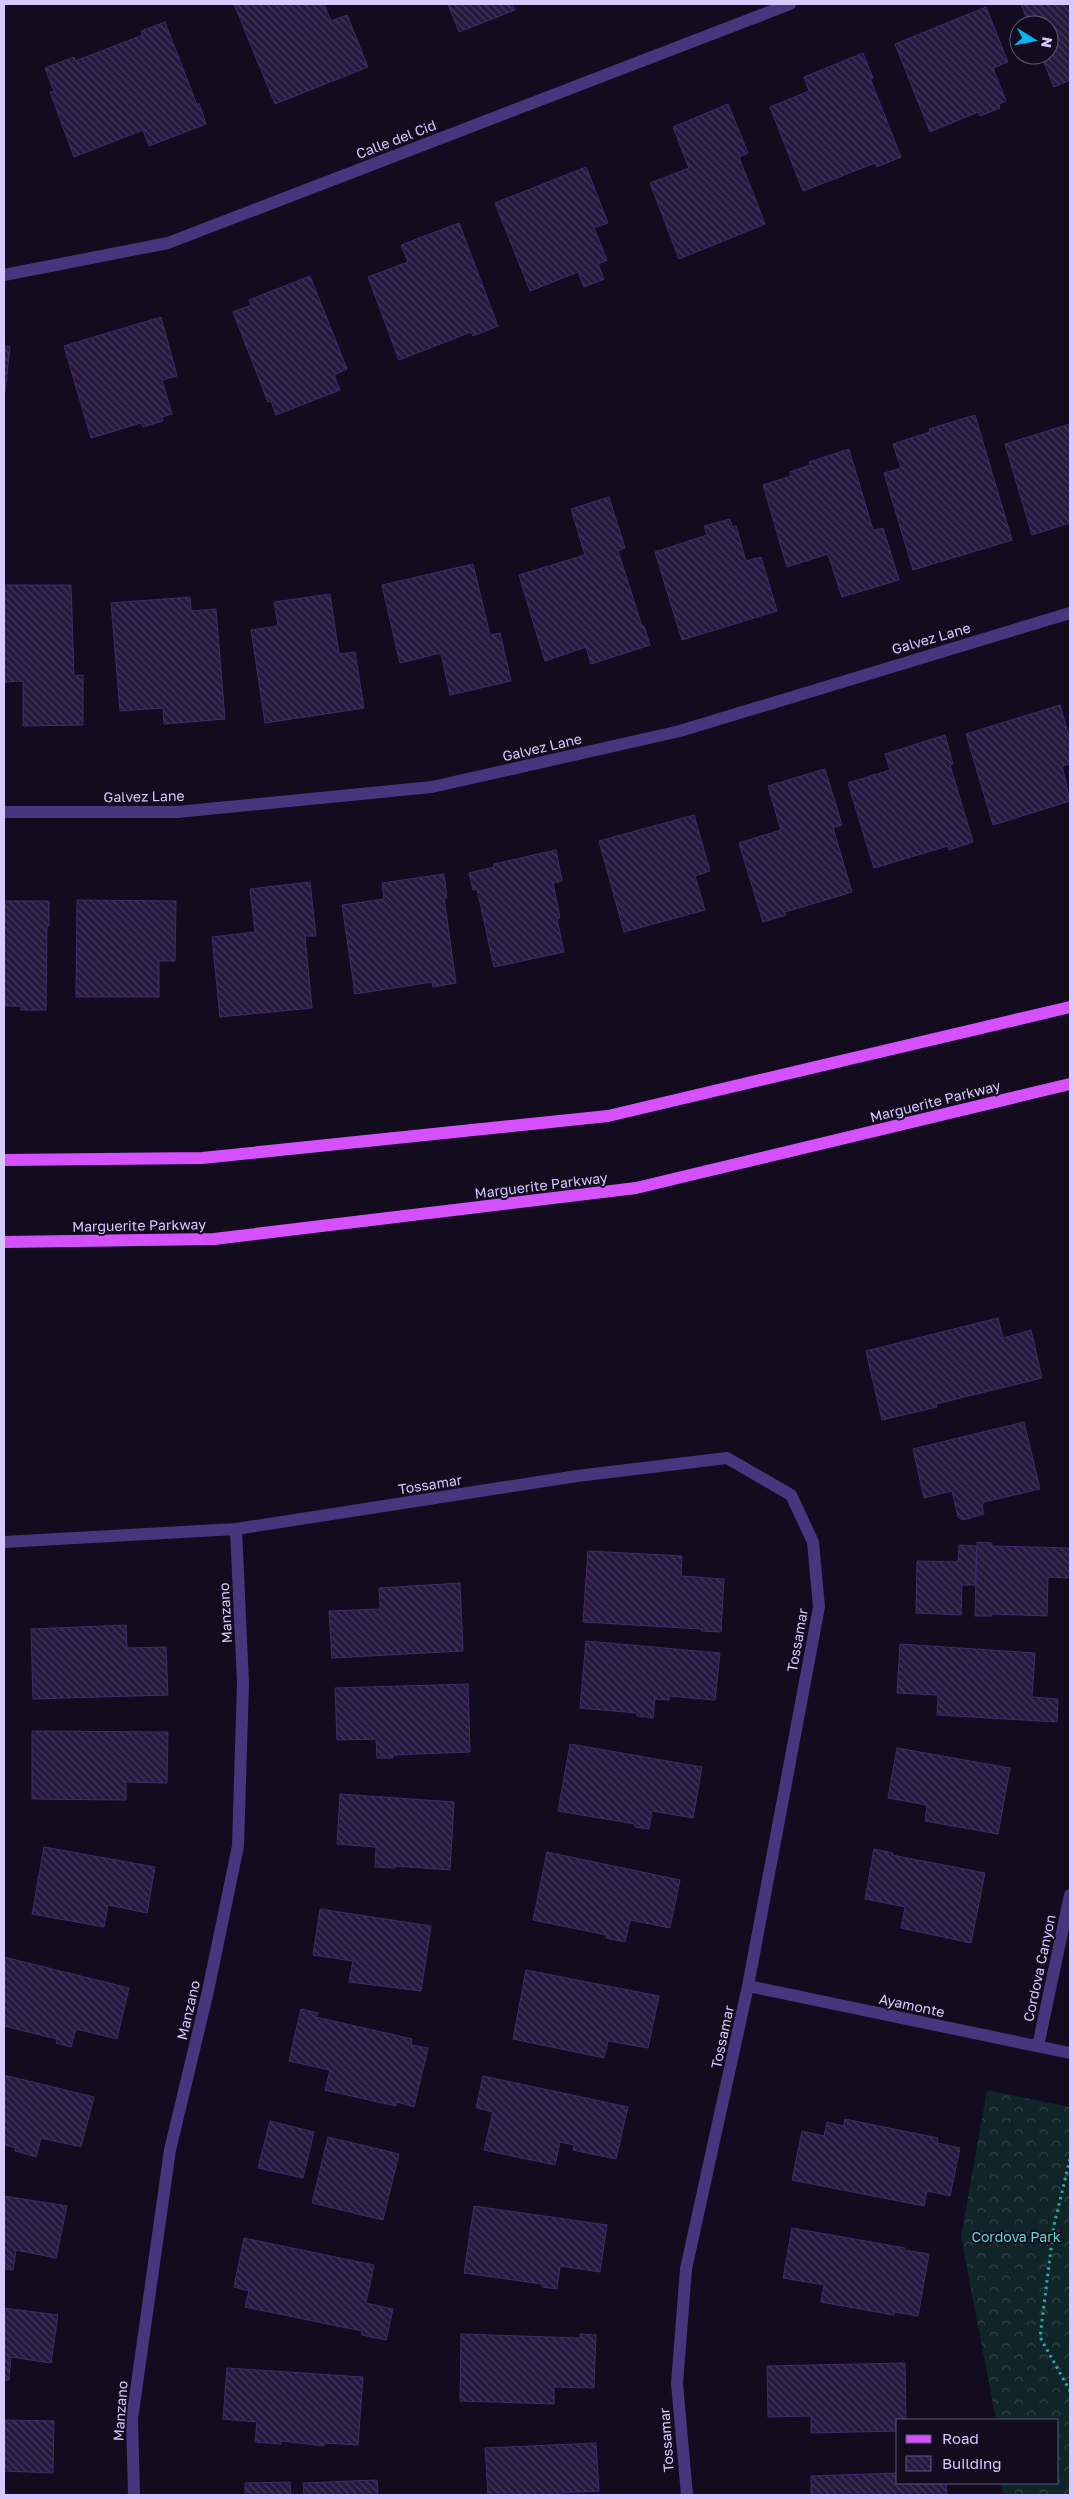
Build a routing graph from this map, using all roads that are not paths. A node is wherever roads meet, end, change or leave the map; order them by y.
1 (790, 4) edge
2 (4, 275) edge
3 (1070, 613) edge
4 (4, 812) edge
5 (1070, 1007) edge
6 (1070, 1084) edge
7 (4, 1160) edge
8 (4, 1242) edge
9 (236, 1529) junction
10 (4, 1542) edge
11 (1070, 1895) edge
12 (748, 1986) junction
13 (1038, 2046) junction
14 (1070, 2053) edge
15 (134, 2495) edge
16 (687, 2495) edge

1 - 2 street, Calle del Cid
3 - 4 street, Galvez Lane
5 - 7 main road
6 - 8 main road, Marguerite Parkway
9 - 10 street, Tossamar
9 - 12 street, Tossamar
9 - 15 street, Manzano
11 - 13 street, Cordova Canyon
12 - 13 street, Ayamonte
12 - 16 street, Tossamar
13 - 14 street, Ayamonte

